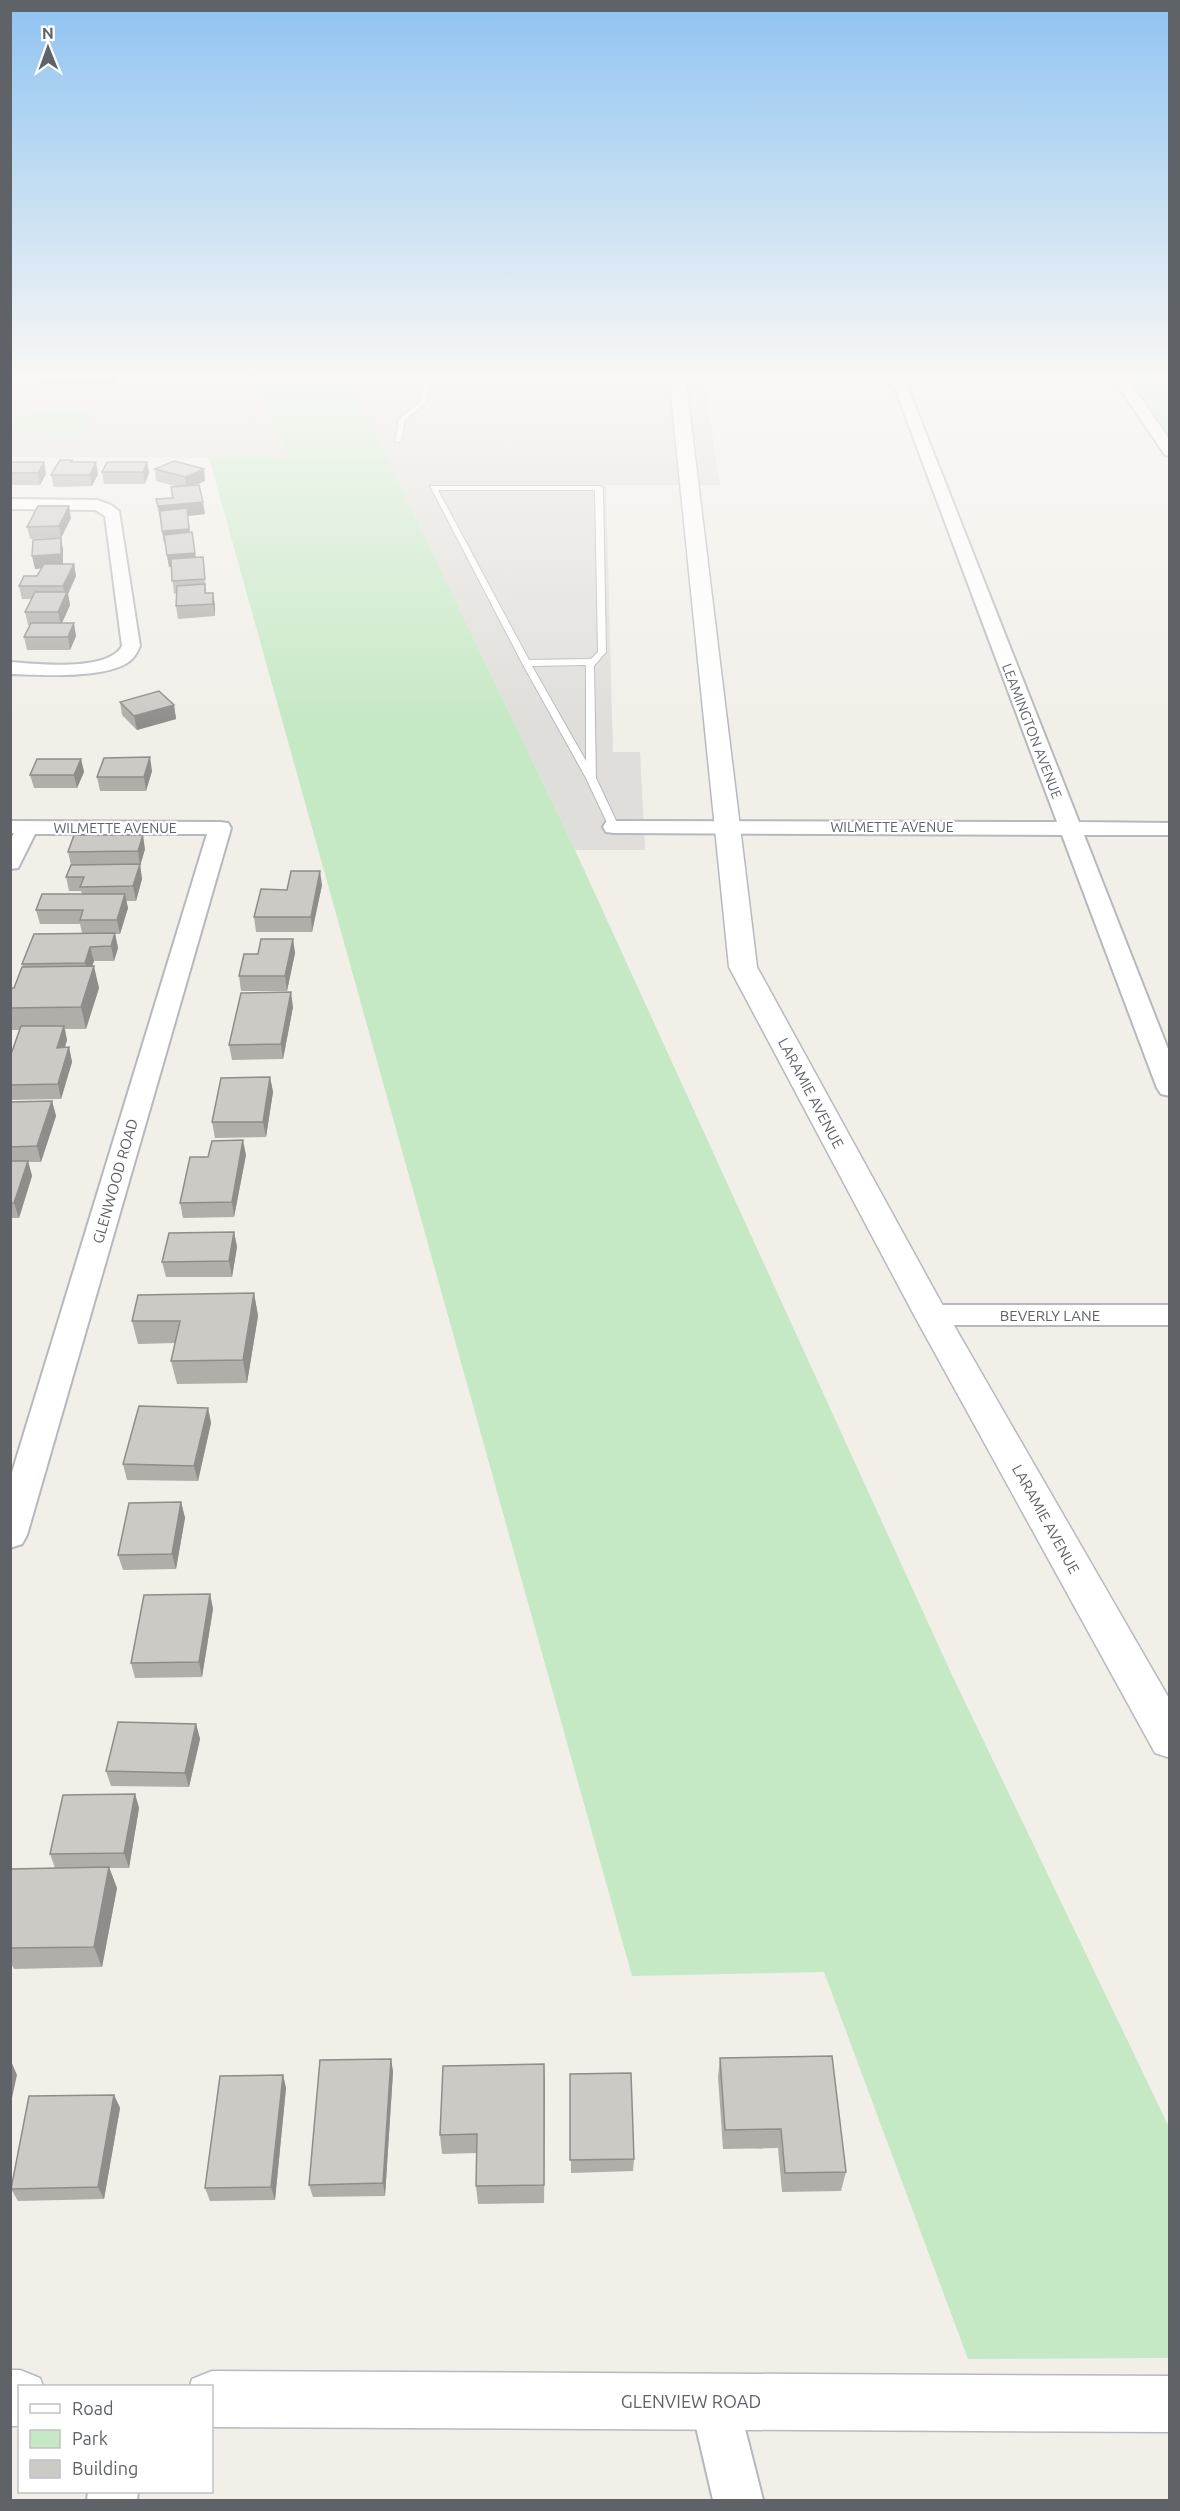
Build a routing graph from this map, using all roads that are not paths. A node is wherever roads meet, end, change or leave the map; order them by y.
1 (435, 491) edge
2 (599, 491) edge
3 (690, 491) edge
4 (941, 491) edge
5 (10, 504) edge
6 (594, 662) junction
7 (526, 663) junction
8 (10, 669) edge
9 (591, 778) junction
10 (614, 826) joint
11 (728, 826) junction
12 (19, 827) edge
13 (220, 828) joint
14 (1069, 828) junction
15 (1170, 829) edge
16 (10, 863) edge
17 (1170, 1088) edge
18 (932, 1315) junction
19 (1170, 1315) edge
20 (10, 1535) edge
21 (1167, 1730) edge
22 (213, 2399) edge
23 (714, 2401) junction
24 (1170, 2404) edge
25 (738, 2500) edge

1 - 7 lane
2 - 6 lane
3 - 11 street, LARAMIE AVENUE
4 - 14 street, LEAMINGTON AVENUE
5 - 8 street
6 - 7 lane
6 - 9 lane
7 - 9 lane
9 - 10 lane
10 - 11 street, WILMETTE AVENUE
11 - 14 street, WILMETTE AVENUE
11 - 18 street, LARAMIE AVENUE
12 - 13 street, WILMETTE AVENUE
12 - 16 street
13 - 20 street, GLENWOOD ROAD
14 - 15 street, WILMETTE AVENUE
14 - 17 street, LEAMINGTON AVENUE
18 - 19 street, BEVERLY LANE
18 - 21 street, LARAMIE AVENUE
22 - 23 street, GLENVIEW ROAD
23 - 24 street, GLENVIEW ROAD
23 - 25 street

